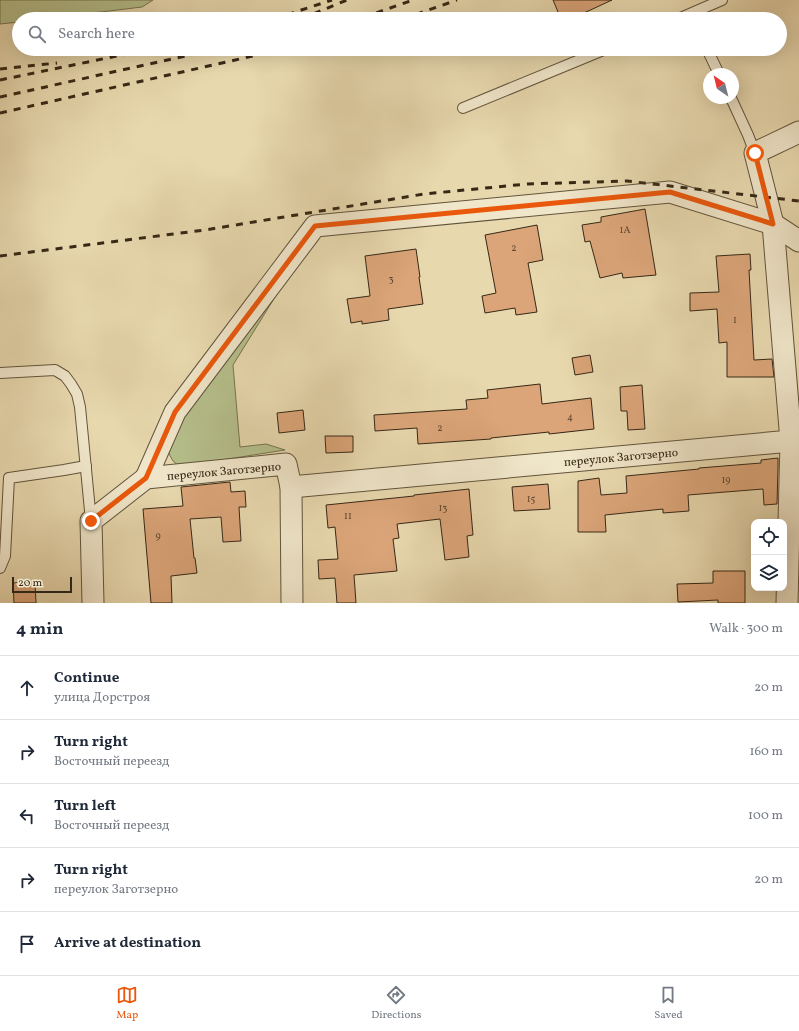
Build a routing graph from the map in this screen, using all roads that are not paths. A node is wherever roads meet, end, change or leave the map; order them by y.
1 (722, 0) edge
2 (700, 12) edge
3 (589, 56) edge
4 (710, 56) edge
5 (716, 68) edge
6 (734, 104) edge
7 (464, 108) dead end
8 (799, 132) edge
9 (755, 153) junction
10 (773, 224) junction
11 (799, 241) edge
12 (0, 373) edge
13 (791, 441) junction
14 (86, 466) junction
15 (146, 478) junction
16 (291, 487) junction
17 (91, 521) junction
18 (0, 568) edge
19 (93, 603) edge
20 (292, 603) edge
21 (787, 603) edge

1 - 2 lane
3 - 7 lane
4 - 5 lane
6 - 9 lane
8 - 9 street
9 - 10 street
10 - 11 street
10 - 13 street
10 - 15 street
12 - 14 lane
13 - 16 street, переулок Заготзерно
13 - 21 street
14 - 17 lane
14 - 18 lane
15 - 16 street, переулок Заготзерно
15 - 17 street
16 - 20 street, переулок Заготзерно
17 - 19 street

